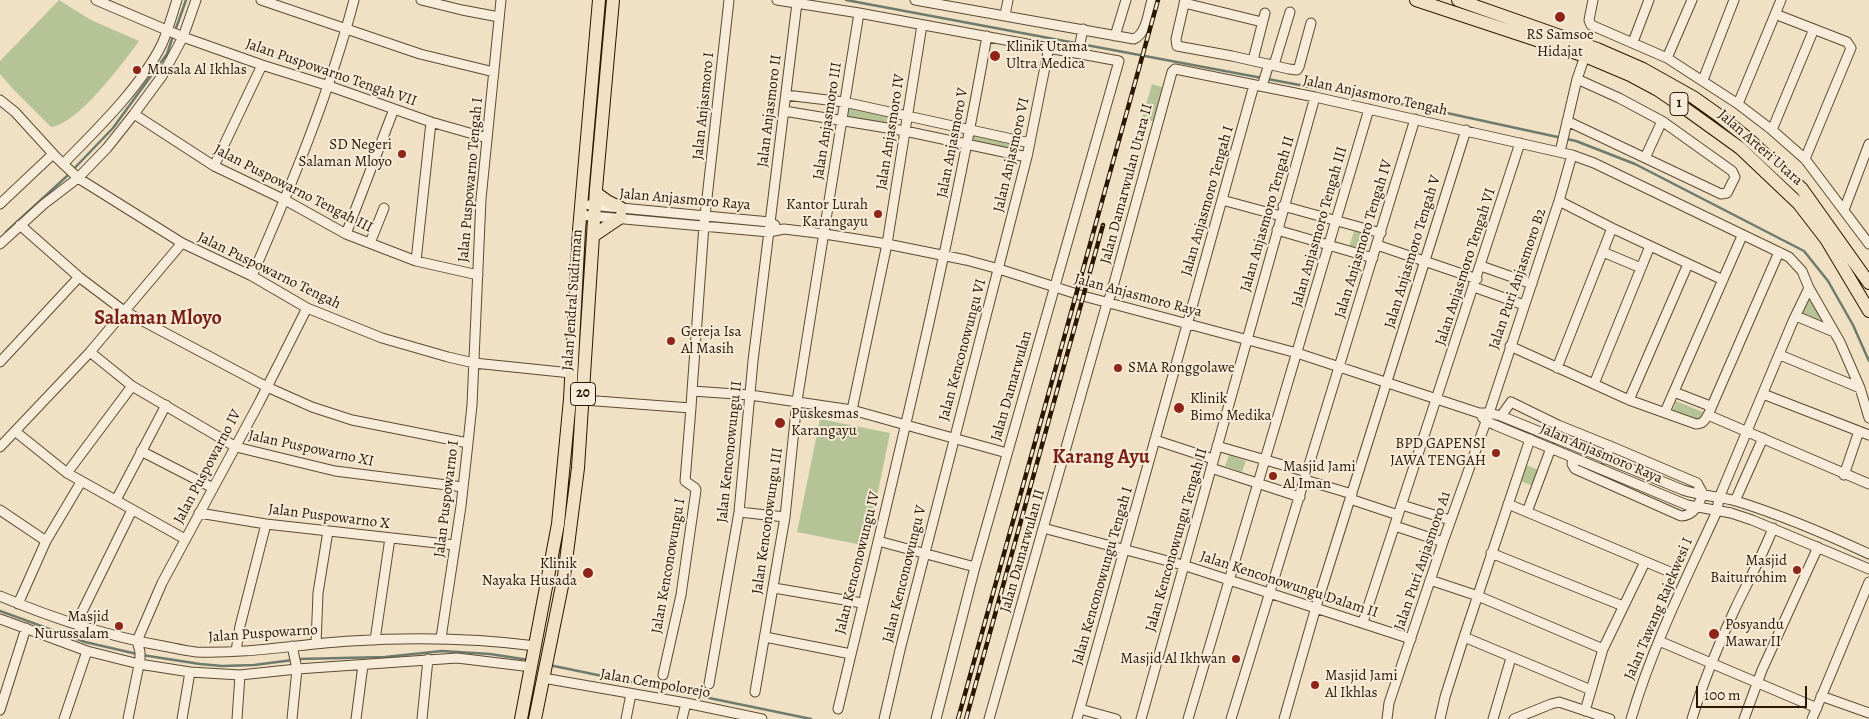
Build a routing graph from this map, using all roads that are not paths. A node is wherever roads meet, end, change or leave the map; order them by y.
1 (96, 0) edge
2 (177, 0) edge
3 (196, 0) edge
4 (261, 0) edge
5 (354, 0) edge
6 (421, 0) edge
7 (502, 0) edge
8 (599, 0) edge
9 (613, 0) edge
10 (729, 0) edge
11 (777, 0) edge
12 (915, 0) edge
13 (1008, 0) edge
14 (1126, 0) edge
15 (1152, 0) edge
16 (1416, 0) edge
17 (1458, 0) edge
18 (1594, 0) edge
19 (1648, 0) edge
20 (1692, 0) edge
21 (1734, 0) edge
22 (1781, 0) edge
23 (1184, 1) edge
24 (940, 2) edge
25 (797, 3) junction
26 (1290, 12) dead end
27 (859, 13) junction
28 (1776, 14) junction
29 (1005, 15) junction
30 (499, 17) junction
31 (1311, 23) dead end
32 (922, 25) junction
33 (1814, 29) junction
34 (169, 30) junction
35 (346, 30) junction
36 (1082, 31) junction
37 (182, 36) junction
38 (987, 36) junction
39 (1120, 36) junction
40 (1633, 42) junction
41 (1049, 47) junction
42 (1079, 51) junction
43 (1585, 56) junction
44 (1667, 58) junction
45 (1253, 60) junction
46 (1271, 64) junction
47 (262, 65) junction
48 (494, 72) junction
49 (1172, 72) joint
50 (1577, 79) junction
51 (1703, 80) junction
52 (329, 86) junction
53 (1258, 86) junction
54 (786, 95) junction
55 (1315, 97) junction
56 (0, 100) edge
57 (844, 102) junction
58 (1738, 104) junction
59 (394, 109) junction
60 (1369, 109) junction
61 (784, 111) junction
62 (134, 114) junction
63 (907, 115) junction
64 (1414, 119) junction
65 (842, 120) junction
66 (1662, 121) junction
67 (431, 122) junction
68 (1567, 124) junction
69 (970, 129) junction
70 (1466, 130) junction
71 (1772, 130) junction
72 (905, 131) junction
73 (487, 138) junction
74 (1030, 143) junction
75 (1520, 143) junction
76 (1869, 144) edge
77 (967, 145) junction
78 (1561, 149) junction
79 (53, 154) junction
80 (1572, 155) junction
81 (1027, 157) junction
82 (1645, 158) junction
83 (1805, 159) junction
84 (64, 165) junction
85 (214, 166) junction
86 (77, 177) junction
87 (285, 200) junction
88 (1222, 200) junction
89 (1559, 201) junction
90 (0, 204) edge
91 (595, 205) junction
92 (384, 208) dead end
93 (581, 209) junction
94 (1844, 210) junction
95 (1282, 211) junction
96 (621, 213) junction
97 (706, 215) junction
98 (1335, 221) junction
99 (20, 225) junction
100 (704, 225) junction
101 (769, 227) junction
102 (1612, 228) junction
103 (1277, 230) junction
104 (1381, 233) junction
105 (346, 234) junction
106 (824, 234) junction
107 (593, 236) junction
108 (1742, 236) junction
109 (182, 243) junction
110 (370, 243) junction
111 (0, 244) edge
112 (887, 244) junction
113 (1329, 244) junction
114 (1869, 244) edge
115 (1377, 245) junction
116 (1650, 246) junction
117 (1603, 252) junction
118 (1778, 252) junction
119 (944, 255) junction
120 (1373, 258) junction
121 (416, 261) junction
122 (1425, 261) junction
123 (1688, 264) junction
124 (1482, 266) junction
125 (1641, 268) junction
126 (999, 269) junction
127 (478, 275) junction
128 (252, 276) junction
129 (79, 277) junction
130 (1723, 280) junction
131 (1868, 280) edge
132 (1476, 283) junction
133 (1532, 284) junction
134 (1854, 284) junction
135 (1054, 287) junction
136 (1809, 288) junction
137 (1107, 303) junction
138 (1524, 305) junction
139 (307, 308) junction
140 (124, 311) junction
141 (1869, 311) edge
142 (1796, 316) junction
143 (1188, 324) junction
144 (1834, 332) junction
145 (1247, 339) junction
146 (1510, 346) junction
147 (90, 352) junction
148 (1297, 353) junction
149 (1780, 355) junction
150 (0, 362) edge
151 (474, 363) junction
152 (1339, 367) junction
153 (1557, 368) junction
154 (571, 373) junction
155 (1387, 382) junction
156 (1594, 384) junction
157 (132, 386) junction
158 (267, 387) junction
159 (1860, 388) junction
160 (692, 391) junction
161 (1674, 392) junction
162 (1764, 394) junction
163 (750, 395) junction
164 (1495, 395) junction
165 (1437, 399) junction
166 (583, 400) junction
167 (1630, 400) junction
168 (797, 401) junction
169 (1511, 402) junction
170 (166, 405) junction
171 (691, 408) junction
172 (852, 410) junction
173 (1709, 410) junction
174 (1665, 412) junction
175 (1501, 416) junction
176 (1488, 417) junction
177 (1869, 418) edge
178 (906, 424) junction
179 (1859, 430) junction
180 (16, 432) junction
181 (1748, 432) junction
182 (1869, 435) edge
183 (3, 437) edge
184 (955, 438) junction
185 (1763, 438) junction
186 (1530, 439) junction
187 (1155, 440) junction
188 (468, 443) junction
189 (1217, 446) junction
190 (1610, 446) junction
191 (0, 447) edge
192 (236, 447) junction
193 (1551, 448) junction
194 (141, 451) junction
195 (1007, 453) junction
196 (1573, 458) junction
197 (1605, 460) junction
198 (1265, 461) junction
199 (1212, 464) junction
200 (1600, 469) junction
201 (68, 473) junction
202 (1844, 475) junction
203 (1306, 476) junction
204 (1596, 478) junction
205 (81, 482) junction
206 (1258, 483) junction
207 (1623, 484) junction
208 (1869, 484) edge
209 (463, 487) junction
210 (213, 488) junction
211 (1652, 490) junction
212 (1351, 496) junction
213 (1702, 496) junction
214 (1300, 497) junction
215 (1719, 498) junction
216 (116, 500) junction
217 (1647, 500) junction
218 (1677, 501) junction
219 (1735, 501) junction
220 (1508, 504) junction
221 (1402, 505) junction
222 (1697, 508) junction
223 (0, 510) edge
224 (132, 510) junction
225 (1717, 511) junction
226 (739, 512) junction
227 (1527, 512) junction
228 (1672, 512) junction
229 (199, 513) junction
230 (1398, 515) junction
231 (785, 518) junction
232 (1450, 520) junction
233 (266, 524) junction
234 (1395, 526) junction
235 (1044, 528) junction
236 (1773, 528) junction
237 (328, 531) junction
238 (390, 538) junction
239 (185, 539) junction
240 (46, 540) junction
241 (878, 541) junction
242 (1443, 542) junction
243 (455, 545) junction
244 (1818, 547) junction
245 (1125, 549) junction
246 (924, 553) junction
247 (1491, 553) junction
248 (1869, 554) edge
249 (1645, 562) junction
250 (1183, 565) junction
251 (975, 567) junction
252 (1869, 569) edge
253 (1670, 572) dead end
254 (1229, 579) junction
255 (1430, 580) junction
256 (1869, 582) edge
257 (774, 588) junction
258 (1270, 593) junction
259 (0, 596) edge
260 (1478, 596) junction
261 (862, 603) junction
262 (18, 604) junction
263 (1623, 606) junction
264 (1316, 607) junction
265 (0, 619) edge
266 (1363, 622) junction
267 (76, 624) junction
268 (26, 628) junction
269 (765, 637) junction
270 (1464, 637) junction
271 (441, 638) junction
272 (1410, 639) junction
273 (375, 640) junction
274 (137, 641) junction
275 (1659, 641) junction
276 (316, 644) junction
277 (536, 648) junction
278 (1603, 649) junction
279 (86, 651) junction
280 (236, 651) junction
281 (851, 654) junction
282 (295, 658) junction
283 (1511, 658) junction
284 (140, 659) junction
285 (428, 659) junction
286 (1711, 664) junction
287 (363, 665) junction
288 (533, 666) junction
289 (190, 672) junction
290 (240, 674) junction
291 (663, 675) dead end
292 (543, 676) junction
293 (1757, 683) junction
294 (708, 684) dead end
295 (3, 690) edge
296 (1591, 690) junction
297 (755, 692) dead end
298 (631, 694) junction
299 (1821, 696) junction
300 (686, 704) junction
301 (1816, 708) junction
302 (838, 709) dead end
303 (1080, 709) junction
304 (0, 710) edge
305 (1585, 711) junction
306 (1869, 714) edge
307 (732, 716) edge
308 (64, 719) edge
309 (128, 719) edge
310 (182, 719) edge
311 (237, 719) edge
312 (292, 719) edge
313 (356, 719) edge
314 (422, 719) edge
315 (522, 719) edge
316 (535, 719) edge
317 (626, 719) edge
318 (682, 719) edge
319 (762, 719) edge
320 (884, 719) edge
321 (936, 719) edge
322 (989, 719) edge
323 (1078, 719) edge
324 (1116, 719) edge
325 (1141, 719) edge
326 (1188, 719) edge
327 (1231, 719) edge
328 (1284, 719) edge
329 (1387, 719) edge
330 (1440, 719) edge
331 (1493, 719) edge
332 (1514, 719) edge
333 (1610, 719) edge
334 (1631, 719) edge
335 (1692, 719) edge
336 (1744, 719) edge
337 (1812, 719) edge

1 - 34 street, Jalan Puspowarno Tengah VII
2 - 34 street
3 - 37 street
4 - 35 street
5 - 35 street
6 - 30 street
7 - 30 street, Jalan Puspowarno Tengah I
8 - 93 highway, Jalan Jendral Sudirman / 20
9 - 91 highway, Jalan Jendral Sudirman / 20
10 - 97 street, Jalan Anjasmoro I
11 - 25 street
12 - 24 street
13 - 29 street
14 - 39 street
15 - 39 street
16 - 43 highway, Jalan Arteri Utara / 1
17 - 131 highway, Jalan Arteri Utara / 1
18 - 40 street
19 - 40 street
20 - 44 street
21 - 51 street
22 - 28 street
23 - 45 street
23 - 45 street
24 - 29 street
25 - 27 street
25 - 54 street, Jalan Anjasmoro II
26 - 46 street, Jalan Anjasmoro Tengah I
27 - 32 street
27 - 57 street, Jalan Anjasmoro III
28 - 33 street
28 - 58 street
29 - 36 street
30 - 48 street, Jalan Puspowarno Tengah I
31 - 46 street
32 - 38 street
32 - 63 street, Jalan Anjasmoro IV
33 - 71 street
33 - 83 street
34 - 37 street, Jalan Puspowarno Tengah VII
34 - 84 street
35 - 48 street
35 - 52 street
36 - 39 street
36 - 42 street
37 - 47 street, Jalan Puspowarno Tengah VII
37 - 62 street
38 - 41 street
38 - 69 street, Jalan Anjasmoro V
40 - 44 street
41 - 42 street
41 - 74 street, Jalan Anjasmoro VI
42 - 135 street, Jalan Damarwulan
43 - 50 street
43 - 134 highway, Jalan Arteri Utara / 1
44 - 51 street
45 - 46 street
46 - 53 street, Jalan Anjasmoro Tengah I
47 - 52 street, Jalan Puspowarno Tengah VII
47 - 85 street
48 - 73 street, Jalan Puspowarno Tengah I
49 - 53 street, Jalan Anjasmoro Tengah
49 - 137 street, Jalan Damarwulan Utara II
50 - 66 street
50 - 68 street
51 - 58 street
52 - 59 street, Jalan Puspowarno Tengah VII
52 - 87 street
53 - 55 street, Jalan Anjasmoro Tengah
53 - 88 street, Jalan Anjasmoro Tengah I
54 - 57 street
54 - 61 street, Jalan Anjasmoro II
55 - 60 street, Jalan Anjasmoro Tengah
55 - 95 street, Jalan Anjasmoro Tengah II
56 - 79 street, Jalan Puspowarno Tengah
57 - 63 street
57 - 65 street, Jalan Anjasmoro III
58 - 71 street
59 - 67 street, Jalan Puspowarno Tengah VII
59 - 105 street
60 - 64 street, Jalan Anjasmoro Tengah
60 - 98 street, Jalan Anjasmoro Tengah III
61 - 65 street
61 - 101 street, Jalan Anjasmoro II
62 - 85 street, Jalan Puspowarno Tengah III
62 - 86 street
63 - 69 street
63 - 72 street, Jalan Anjasmoro IV
64 - 70 street, Jalan Anjasmoro Tengah
64 - 104 street, Jalan Anjasmoro Tengah IV
65 - 72 street
65 - 106 street, Jalan Anjasmoro III
66 - 82 street
66 - 82 street
67 - 73 street, Jalan Puspowarno Tengah VII
67 - 121 street
68 - 78 street
68 - 82 street
69 - 74 street
69 - 77 street, Jalan Anjasmoro V
70 - 75 street, Jalan Anjasmoro Tengah
70 - 122 street, Jalan Anjasmoro Tengah V
71 - 83 street
72 - 77 street
72 - 112 street, Jalan Anjasmoro IV
73 - 127 street, Jalan Puspowarno Tengah I
74 - 81 street, Jalan Anjasmoro VI
75 - 78 street, Jalan Anjasmoro Tengah
75 - 124 street, Jalan Anjasmoro Tengah VI
76 - 94 street
77 - 81 street
77 - 119 street, Jalan Anjasmoro V
78 - 80 street, Jalan Anjasmoro Tengah
79 - 84 street, Jalan Puspowarno Tengah
79 - 90 street
80 - 89 street, Jalan Puri Anjasmoro B2
80 - 108 street, Jalan Anjasmoro Tengah
81 - 126 street, Jalan Anjasmoro VI
83 - 94 street
84 - 86 street, Jalan Puspowarno Tengah
85 - 87 street, Jalan Puspowarno Tengah III
86 - 99 street
86 - 109 street, Jalan Puspowarno Tengah
87 - 105 street, Jalan Puspowarno Tengah III
87 - 128 street
88 - 95 street
88 - 143 street, Jalan Anjasmoro Tengah I
89 - 102 street
89 - 133 street, Jalan Puri Anjasmoro B2
91 - 93 street, Jalan Anjasmoro Raya
91 - 96 street, Jalan Anjasmoro Raya
91 - 96 highway
91 - 107 highway, Jalan Jendral Sudirman / 20
92 - 110 street
93 - 154 highway, Jalan Jendral Sudirman / 20
94 - 114 street
95 - 98 street
95 - 103 street, Jalan Anjasmoro Tengah II
96 - 97 street, Jalan Anjasmoro Raya
96 - 100 street, Jalan Anjasmoro Raya
96 - 107 highway
97 - 100 street, Jalan Anjasmoro I
97 - 101 street, Jalan Anjasmoro Raya
98 - 104 street
98 - 113 street, Jalan Anjasmoro Tengah III
99 - 111 street
99 - 129 street
100 - 101 street, Jalan Anjasmoro Raya
100 - 160 street
101 - 106 street, Jalan Anjasmoro Raya
101 - 163 street, Jalan Kenconowungu II
102 - 116 street
102 - 117 street
103 - 113 street
103 - 145 street, Jalan Anjasmoro Tengah II
104 - 115 street, Jalan Anjasmoro Tengah IV
105 - 110 street, Jalan Puspowarno Tengah III
106 - 112 street, Jalan Anjasmoro Raya
106 - 168 street, Jalan Kenconowungu III
107 - 166 highway, Jalan Jendral Sudirman / 20
108 - 118 street, Jalan Anjasmoro Tengah
108 - 130 street
109 - 128 street, Jalan Puspowarno Tengah
109 - 140 street
110 - 121 street, Jalan Puspowarno Tengah III
112 - 119 street, Jalan Anjasmoro Raya
112 - 172 street
113 - 120 street
113 - 148 street, Jalan Anjasmoro Tengah III
115 - 120 street, Jalan Anjasmoro Tengah IV
115 - 122 street
116 - 123 street
116 - 125 street
117 - 125 street
117 - 153 street
118 - 136 street, Jalan Anjasmoro Tengah
118 - 173 street
119 - 126 street, Jalan Anjasmoro Raya
119 - 178 street
120 - 152 street, Jalan Anjasmoro Tengah IV
121 - 127 street, Jalan Puspowarno Tengah III
122 - 132 street
122 - 155 street, Jalan Anjasmoro Tengah V
123 - 130 street
123 - 167 street
124 - 132 street, Jalan Anjasmoro Tengah VI
124 - 133 street
125 - 156 street
126 - 135 street, Jalan Anjasmoro Raya
126 - 184 street, Jalan Kenconowungu VI
127 - 151 street, Jalan Puspowarno Tengah I
128 - 139 street, Jalan Puspowarno Tengah
129 - 140 street
129 - 150 street
130 - 161 street
131 - 134 street
132 - 138 street
132 - 165 street, Jalan Anjasmoro Tengah VI
133 - 138 street, Jalan Puri Anjasmoro B2
134 - 141 highway, Jalan Arteri Utara / 1
135 - 137 street, Jalan Anjasmoro Raya
135 - 195 street, Jalan Damarwulan
136 - 142 street
136 - 144 street, Jalan Anjasmoro Tengah
137 - 143 street, Jalan Anjasmoro Raya
137 - 235 street, Jalan Damarwulan II
138 - 146 street, Jalan Puri Anjasmoro B2
139 - 151 street, Jalan Puspowarno Tengah
139 - 158 street, Jalan Puspowarno IV
140 - 147 street
140 - 158 street
142 - 144 street
142 - 149 street
143 - 145 street, Jalan Anjasmoro Raya
143 - 187 street, Jalan Kenconowungu Tengah I
144 - 159 street, Jalan Anjasmoro Tengah
145 - 148 street, Jalan Anjasmoro Raya
145 - 189 street, Jalan Kenconowungu Tengah II
146 - 153 street
146 - 164 street, Jalan Puri Anjasmoro B2
147 - 157 street, Jalan Puspowarno XI
147 - 180 street
148 - 152 street, Jalan Anjasmoro Raya
148 - 198 street, Jalan Anjasmoro Tengah III
149 - 159 street
149 - 162 street
151 - 154 street, Jalan Puspowarno Tengah
151 - 188 street, Jalan Puspowarno I
152 - 155 street, Jalan Anjasmoro Raya
152 - 203 street, Jalan Anjasmoro Tengah IV
153 - 156 street
154 - 277 highway, Jalan Jendral Sudirman / 20
155 - 165 street, Jalan Anjasmoro Raya
155 - 212 street, Jalan Anjasmoro Tengah V
156 - 167 street
157 - 170 street, Jalan Puspowarno XI
157 - 201 street
158 - 188 street
158 - 192 street, Jalan Puspowarno IV
159 - 177 street, Jalan Anjasmoro Tengah
160 - 163 street
160 - 171 street
161 - 173 street
161 - 174 street
162 - 179 street
162 - 181 street
163 - 168 street
163 - 226 street, Jalan Kenconowungu II
164 - 169 street
164 - 176 street, Jalan Puri Anjasmoro B2
165 - 176 street, Jalan Anjasmoro Raya
165 - 221 street, Jalan Anjasmoro Tengah VI
166 - 171 street
166 - 292 highway, Jalan Jendral Sudirman / 20
167 - 174 street
168 - 172 street
168 - 231 street, Jalan Kenconowungu III
169 - 175 street
169 - 190 street
170 - 192 street, Jalan Puspowarno XI
170 - 194 street
171 - 291 street, Jalan Kenconowungu I
172 - 178 street
173 - 174 street
173 - 181 street
175 - 176 street, Jalan Anjasmoro Raya
175 - 197 street, Jalan Anjasmoro Raya
176 - 186 street, Jalan Anjasmoro Raya
176 - 232 street, Jalan Puri Anjasmoro A1
178 - 184 street
178 - 241 street, Jalan Kenconowungu IV
179 - 182 street
179 - 202 street
180 - 183 street
180 - 201 street
181 - 185 street
181 - 215 street
183 - 191 street
184 - 195 street
184 - 246 street, Jalan Kenconowungu V
185 - 202 street
185 - 219 street
186 - 193 street, Jalan Anjasmoro Raya
186 - 220 street
187 - 199 street
187 - 245 street, Jalan Kenconowungu Tengah I
188 - 209 street, Jalan Puspowarno I
189 - 198 street
189 - 199 street, Jalan Kenconowungu Tengah II
190 - 197 street
190 - 213 street
192 - 209 street, Jalan Puspowarno XI
192 - 210 street, Jalan Puspowarno IV
193 - 196 street, Jalan Anjasmoro Raya
193 - 227 street
194 - 210 street
194 - 216 street
195 - 251 street, Jalan Damarwulan
196 - 200 street, Jalan Anjasmoro Raya
196 - 204 street
197 - 213 street, Jalan Anjasmoro Raya
198 - 203 street
198 - 206 street, Jalan Anjasmoro Tengah III
199 - 206 street
199 - 250 street, Jalan Kenconowungu Tengah II
200 - 204 street
200 - 207 street, Jalan Anjasmoro Raya
201 - 205 street
202 - 208 street
203 - 212 street
203 - 214 street, Jalan Anjasmoro Tengah IV
204 - 207 street
205 - 216 street
205 - 240 street
206 - 214 street
206 - 254 street, Jalan Anjasmoro Tengah III
207 - 211 street, Jalan Anjasmoro Raya
207 - 217 street
209 - 243 street, Jalan Puspowarno I
210 - 229 street, Jalan Puspowarno IV
211 - 217 street
211 - 218 street, Jalan Anjasmoro Raya
212 - 230 street
212 - 264 street, Jalan Anjasmoro Tengah V
213 - 215 street, Jalan Anjasmoro Raya
213 - 222 street
214 - 258 street, Jalan Anjasmoro Tengah IV
215 - 219 street, Jalan Anjasmoro Raya
215 - 225 street
216 - 224 street
217 - 228 street
218 - 222 street, Jalan Anjasmoro Raya
218 - 228 street
219 - 248 street, Jalan Anjasmoro Raya
220 - 227 street
220 - 247 street
221 - 230 street, Jalan Anjasmoro Tengah VI
221 - 232 street
222 - 225 street, Jalan Anjasmoro Raya
222 - 228 street
223 - 240 street
224 - 239 street
224 - 267 street
225 - 236 street, Jalan Anjasmoro Raya
225 - 275 street, Jalan Tawang Rajekwesi I
226 - 231 street
226 - 294 street, Jalan Kenconowungu II
227 - 249 street
229 - 233 street, Jalan Puspowarno X
229 - 239 street, Jalan Puspowarno IV
230 - 234 street, Jalan Anjasmoro Tengah VI
231 - 257 street, Jalan Kenconowungu III
232 - 242 street, Jalan Puri Anjasmoro A1
233 - 237 street, Jalan Puspowarno X
233 - 280 street
234 - 242 street
234 - 266 street, Jalan Anjasmoro Tengah VI
235 - 245 street, Jalan Kenconowungu Dalam II
235 - 322 street, Jalan Damarwulan II
236 - 244 street, Jalan Anjasmoro Raya
236 - 286 street
237 - 238 street, Jalan Puspowarno X
237 - 276 street
238 - 243 street, Jalan Puspowarno X
238 - 273 street
239 - 274 street, Jalan Puspowarno IV
240 - 262 street
241 - 246 street
241 - 261 street, Jalan Kenconowungu IV
242 - 255 street, Jalan Puri Anjasmoro A1
243 - 271 street, Jalan Puspowarno I
244 - 252 street, Jalan Anjasmoro Raya
244 - 293 street
245 - 250 street, Jalan Kenconowungu Dalam II
245 - 303 street, Jalan Kenconowungu Tengah I
246 - 251 street
246 - 320 street, Jalan Kenconowungu V
247 - 260 street
247 - 263 street
249 - 253 street
249 - 263 street
250 - 254 street, Jalan Kenconowungu Dalam II
250 - 325 street, Jalan Kenconowungu Tengah II
251 - 321 street, Jalan Damarwulan
254 - 258 street, Jalan Kenconowungu Dalam II
254 - 326 street, Jalan Anjasmoro Tengah III
255 - 260 street
255 - 272 street, Jalan Puri Anjasmoro A1
256 - 299 street
257 - 261 street
257 - 269 street, Jalan Kenconowungu III
258 - 264 street, Jalan Kenconowungu Dalam II
258 - 327 street, Jalan Anjasmoro Tengah IV
259 - 262 street, Jalan Puspowarno
260 - 270 street
260 - 278 street
261 - 281 street, Jalan Kenconowungu IV
262 - 267 street, Jalan Puspowarno
263 - 278 street
264 - 266 street, Jalan Kenconowungu Dalam II
264 - 328 street, Jalan Anjasmoro Tengah V
265 - 268 street, Jalan Puspowarno
266 - 272 street, Jalan Kenconowungu Dalam II
267 - 274 street, Jalan Puspowarno
268 - 279 street, Jalan Puspowarno
268 - 295 street
269 - 281 street
269 - 297 street, Jalan Kenconowungu III
270 - 283 street
270 - 330 street
271 - 273 street, Jalan Puspowarno
271 - 277 street, Jalan Puspowarno
272 - 329 street, Jalan Puri Anjasmoro A1
273 - 276 street, Jalan Puspowarno
274 - 280 street, Jalan Puspowarno
274 - 284 street
275 - 286 street
275 - 334 street, Jalan Tawang Rajekwesi I
276 - 282 street, Jalan Puspowarno
277 - 288 highway, Jalan Jendral Sudirman / 20
278 - 296 street
279 - 284 street, Jalan Puspowarno
279 - 308 street
280 - 282 street, Jalan Puspowarno
281 - 302 street, Jalan Kenconowungu IV
282 - 287 street, Jalan Puspowarno
282 - 290 street, Jalan Puspowarno
282 - 312 street
283 - 296 street
283 - 331 street
284 - 289 street, Jalan Puspowarno
284 - 309 street
285 - 287 street, Jalan Puspowarno
285 - 288 street, Jalan Puspowarno
285 - 314 street
286 - 293 street
286 - 335 street
287 - 313 street
288 - 315 highway, Jalan Jendral Sudirman / 20
289 - 290 street, Jalan Puspowarno
289 - 310 street
290 - 311 street
292 - 298 street, Jalan Cempolorejo
292 - 316 highway, Jalan Jendral Sudirman / 20
293 - 301 street
293 - 336 street
295 - 304 street
296 - 305 street
298 - 300 street, Jalan Cempolorejo
298 - 317 street
299 - 301 street
299 - 306 street
300 - 307 street, Jalan Cempolorejo
300 - 318 street
301 - 337 street
303 - 323 street, Jalan Kenconowungu Tengah I
303 - 324 street
305 - 332 street
305 - 333 street
307 - 319 street, Jalan Cempolorejo

